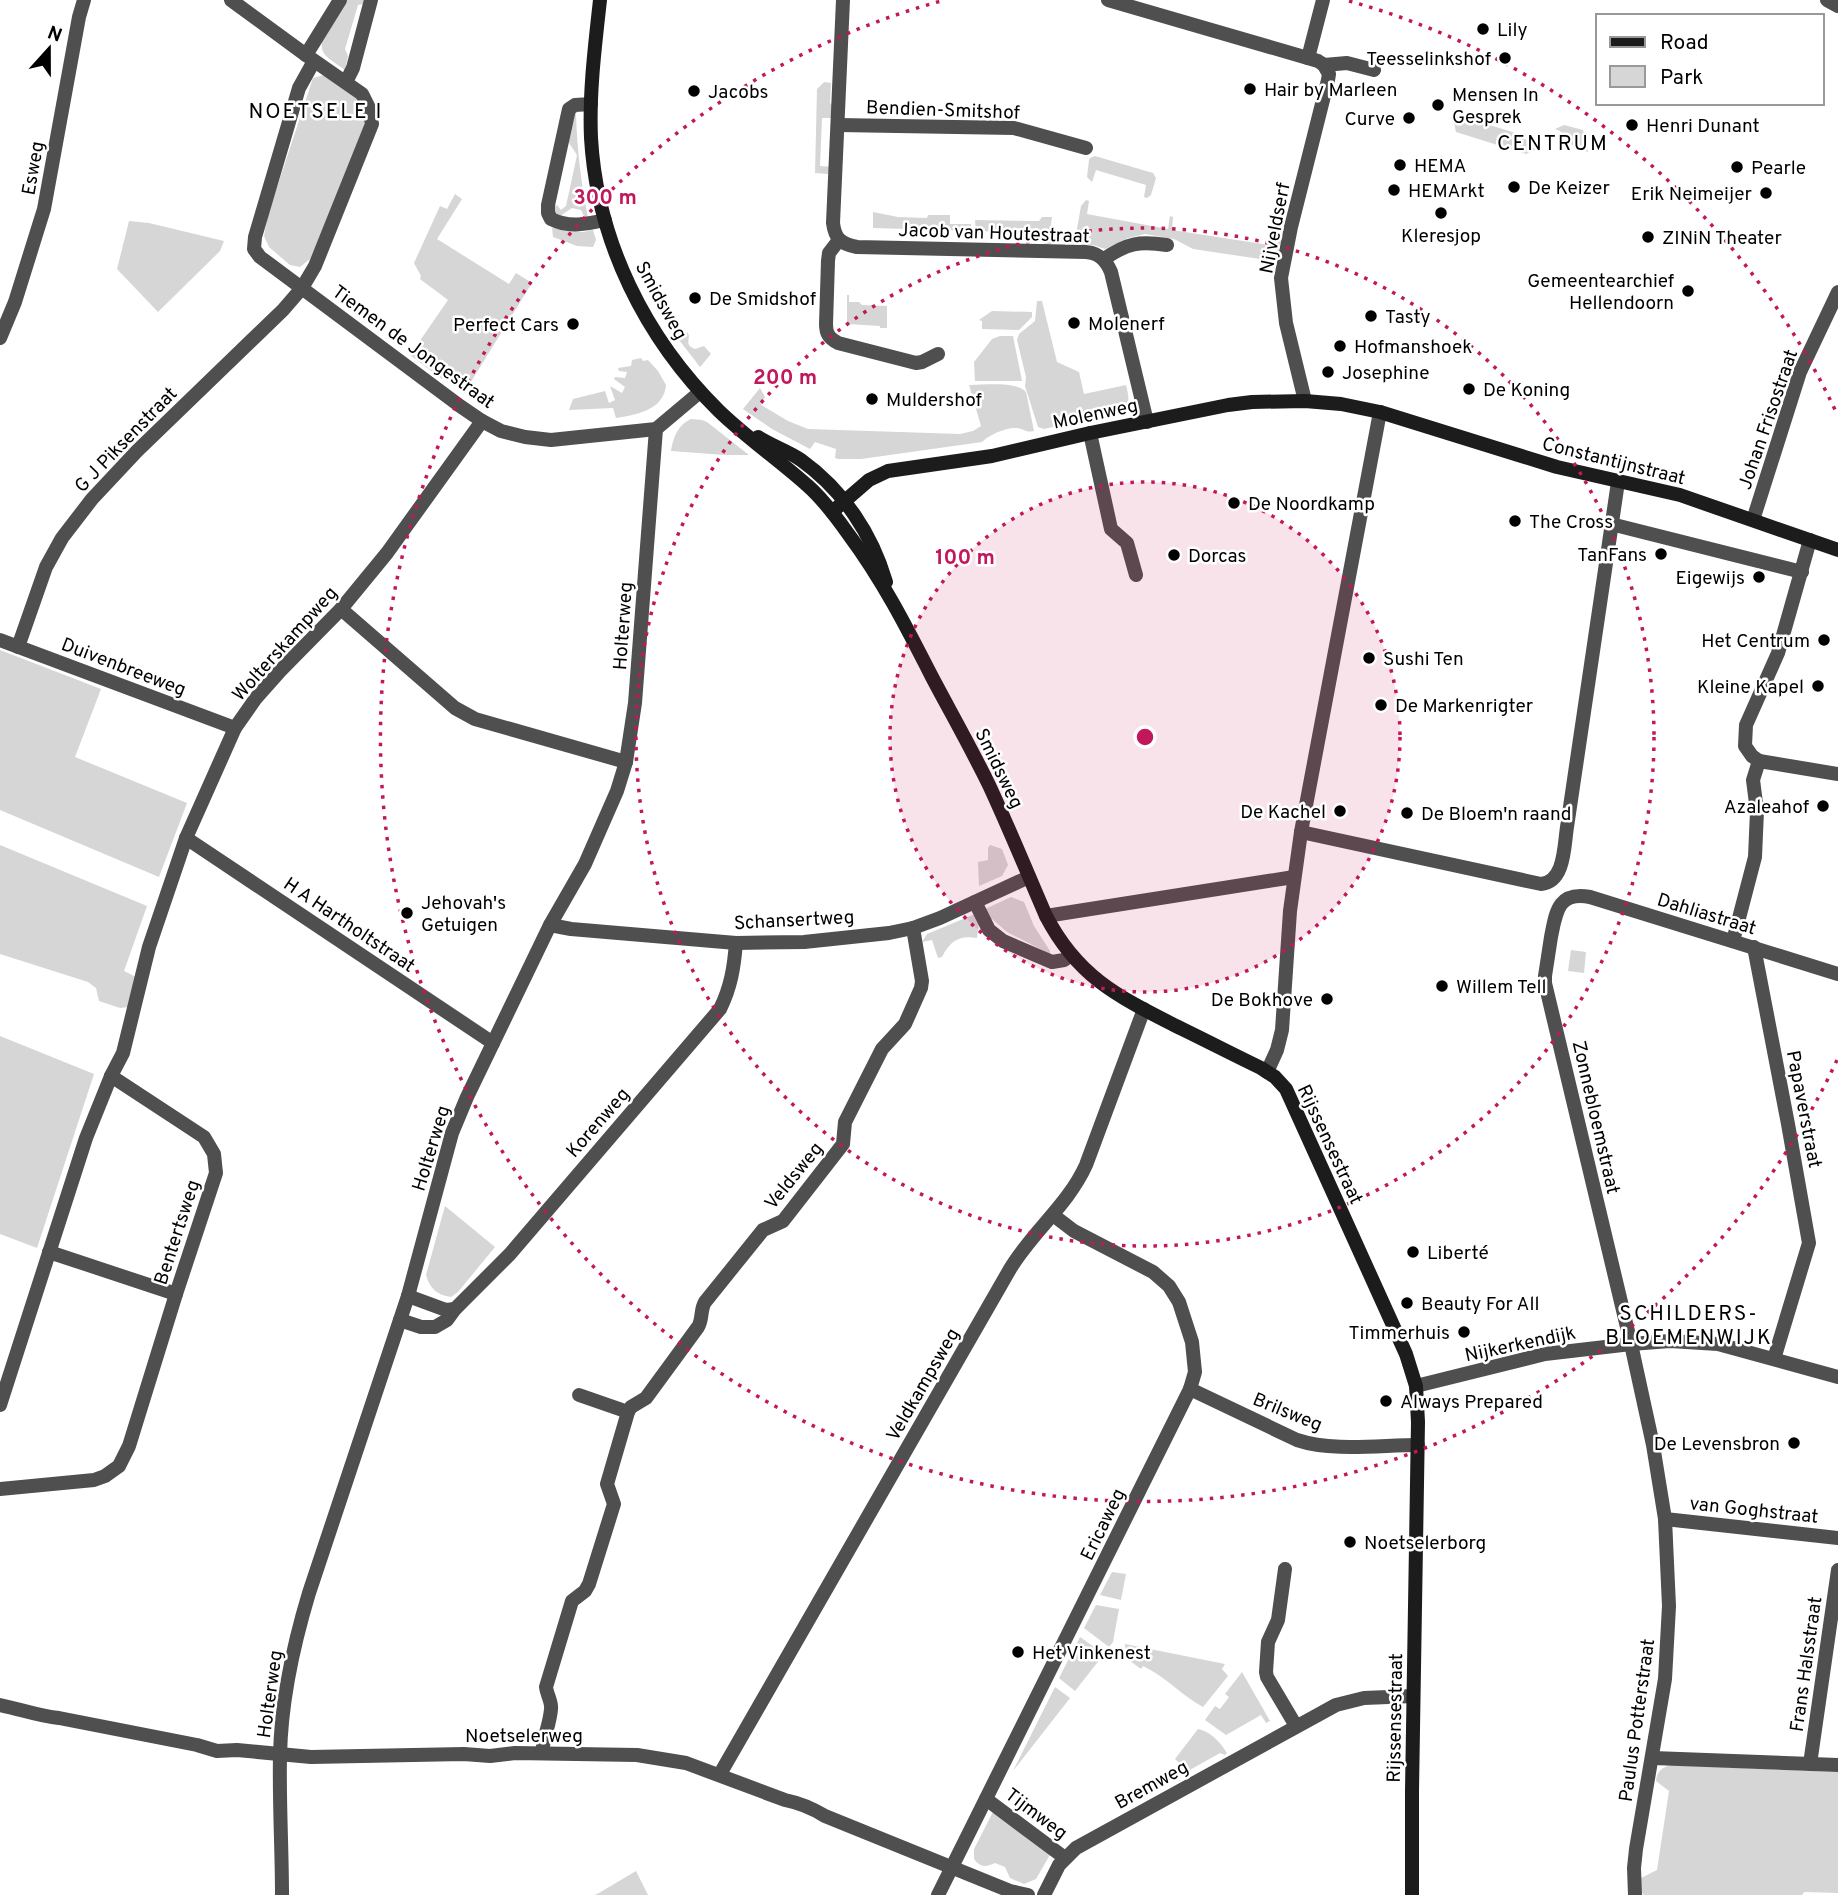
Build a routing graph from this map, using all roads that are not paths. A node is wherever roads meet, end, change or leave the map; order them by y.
1 (84, 0) edge
2 (231, 0) edge
3 (340, 0) edge
4 (371, 0) edge
5 (600, 0) edge
6 (843, 0) edge
7 (1108, 0) edge
8 (1323, 0) edge
9 (1826, 0) edge
10 (1838, 6) edge
11 (310, 58) junction
12 (1308, 58) junction
13 (1324, 65) junction
14 (1374, 70) dead end
15 (346, 82) junction
16 (591, 104) junction
17 (838, 125) junction
18 (1086, 148) dead end
19 (606, 220) junction
20 (839, 240) junction
21 (1167, 245) dead end
22 (1104, 259) junction
23 (302, 288) junction
24 (1838, 292) edge
25 (0, 338) edge
26 (938, 354) dead end
27 (700, 392) junction
28 (1305, 401) junction
29 (1380, 412) junction
30 (482, 421) junction
31 (730, 421) junction
32 (1147, 422) junction
33 (656, 429) junction
34 (1090, 433) junction
35 (1618, 482) junction
36 (844, 502) junction
37 (832, 512) junction
38 (1753, 520) junction
39 (1611, 524) junction
40 (1810, 541) junction
41 (1838, 550) edge
42 (1802, 572) junction
43 (1136, 575) dead end
44 (891, 599) junction
45 (341, 610) junction
46 (0, 640) edge
47 (18, 646) junction
48 (235, 728) junction
49 (1759, 761) junction
50 (626, 762) junction
51 (1838, 774) edge
52 (1301, 832) junction
53 (186, 838) junction
54 (1029, 877) junction
55 (1294, 877) junction
56 (1565, 901) joint
57 (975, 902) junction
58 (1046, 916) junction
59 (550, 925) junction
60 (913, 928) junction
61 (1733, 941) junction
62 (736, 943) junction
63 (1754, 947) junction
64 (1071, 955) junction
65 (1838, 974) edge
66 (1144, 1009) junction
67 (493, 1043) junction
68 (1268, 1072) junction
69 (111, 1076) junction
70 (1053, 1215) junction
71 (49, 1252) junction
72 (176, 1294) junction
73 (408, 1296) junction
74 (455, 1310) junction
75 (400, 1320) junction
76 (1631, 1343) junction
77 (1774, 1359) junction
78 (1838, 1377) edge
79 (1416, 1387) junction
80 (1190, 1389) junction
81 (579, 1395) dead end
82 (0, 1405) edge
83 (628, 1412) junction
84 (1418, 1445) junction
85 (0, 1489) edge
86 (1665, 1519) junction
87 (1838, 1538) edge
88 (1285, 1569) dead end
89 (1838, 1570) edge
90 (1413, 1696) junction
91 (0, 1705) edge
92 (1296, 1726) junction
93 (542, 1753) junction
94 (280, 1754) junction
95 (1653, 1758) junction
96 (1810, 1764) junction
97 (1838, 1765) edge
98 (720, 1774) junction
99 (986, 1799) junction
100 (1065, 1858) junction
101 (952, 1867) junction
102 (282, 1895) edge
103 (937, 1895) edge
104 (1028, 1895) edge
105 (1044, 1895) edge
106 (1412, 1895) edge
107 (1635, 1895) edge

1 - 25 street, Esweg
2 - 11 street, G J Piksenstraat
3 - 11 street
4 - 15 street
5 - 16 main road, Smidsweg
6 - 17 street
7 - 12 street
8 - 12 street
9 - 10 street
11 - 15 street, G J Piksenstraat
11 - 23 street
12 - 13 street
13 - 14 street
13 - 28 street, Nijveldserf
15 - 23 street, G J Piksenstraat
16 - 19 main road, Smidsweg
16 - 19 street
17 - 18 street, Bendien-Smitshof
17 - 20 street
19 - 27 main road, Smidsweg
20 - 22 street, Jacob van Houtestraat
20 - 26 street
21 - 22 street
22 - 32 street, Jacob van Houtestraat
23 - 30 street, Tiemen de Jongestraat
23 - 47 street, G J Piksenstraat
24 - 38 street, Johan Frisostraat
27 - 31 main road, Smidsweg
27 - 33 street
28 - 29 main road, Molenweg
28 - 32 main road, Molenweg
29 - 35 main road, Constantijnstraat
29 - 52 street
30 - 33 street, Tiemen de Jongestraat
30 - 45 street, Wolterskampweg
31 - 36 main road, Smidsweg
31 - 37 main road, Smidsweg
32 - 34 main road, Molenweg
33 - 50 street, Holterweg
34 - 36 main road, Molenweg
34 - 43 street
35 - 38 main road, Constantijnstraat
35 - 39 street
36 - 37 main road, Molenweg
36 - 44 main road, Smidsweg
37 - 44 main road, Smidsweg
38 - 40 main road, Constantijnstraat
39 - 42 street
39 - 52 street
40 - 41 main road, Constantijnstraat
40 - 42 street
42 - 49 street
44 - 54 main road, Smidsweg
45 - 48 street, Wolterskampweg
45 - 50 street
46 - 47 street, Duivenbreeweg
47 - 48 street, Duivenbreeweg
48 - 53 street, Wolterskampweg
49 - 51 street
49 - 61 street
50 - 59 street, Holterweg
52 - 55 street
53 - 67 street, H A Hartholtstraat
53 - 69 street, Wolterskampweg
54 - 57 street, Schansertweg
54 - 58 main road, Smidsweg
55 - 58 street
55 - 68 street
56 - 61 street, Dahliastraat
56 - 76 street, Zonnebloemstraat
57 - 60 street, Schansertweg
57 - 64 street
58 - 64 main road, Smidsweg
59 - 62 street, Schansertweg
59 - 67 street, Holterweg
60 - 62 street, Schansertweg
60 - 83 street, Veldsweg
61 - 63 street, Dahliastraat
62 - 74 street, Korenweg
63 - 65 street, Dahliastraat
63 - 77 street, Papaverstraat
64 - 66 main road, Smidsweg
66 - 68 main road, Smidsweg
66 - 70 street, Veldkampsweg
67 - 73 street, Holterweg
68 - 79 main road, Rijssensestraat
69 - 71 street
69 - 72 street, Bentertsweg
70 - 80 street, Ericaweg
70 - 98 street, Veldkampsweg
71 - 72 street
71 - 82 street
72 - 85 street, Bentertsweg
73 - 74 street
73 - 75 street, Holterweg
74 - 75 street, Korenweg
75 - 94 street, Holterweg
76 - 77 street, Nijkerkendijk
76 - 79 street, Nijkerkendijk
76 - 86 street, Paulus Potterstraat
77 - 78 street, Nijkerkendijk
79 - 84 main road, Rijssensestraat
80 - 84 street, Brilsweg
80 - 99 street, Ericaweg
81 - 83 street
83 - 93 street
84 - 90 main road, Rijssensestraat
86 - 87 street, van Goghstraat
86 - 95 street, Paulus Potterstraat
88 - 92 street
89 - 96 street, Frans Halsstraat
90 - 92 street, Bremweg
90 - 106 main road, Rijssensestraat
91 - 94 street, Noetselerweg
92 - 100 street, Bremweg
93 - 94 street, Noetselerweg
93 - 98 street, Noetselerweg
94 - 102 street, Holterweg
95 - 96 street
95 - 107 street, Paulus Potterstraat
96 - 97 street
98 - 101 street, Noetselerweg
99 - 100 street, Tijmweg
99 - 101 street, Ericaweg
100 - 105 street, Bremweg
101 - 103 street, Ericaweg
101 - 104 street, Noetselerweg

